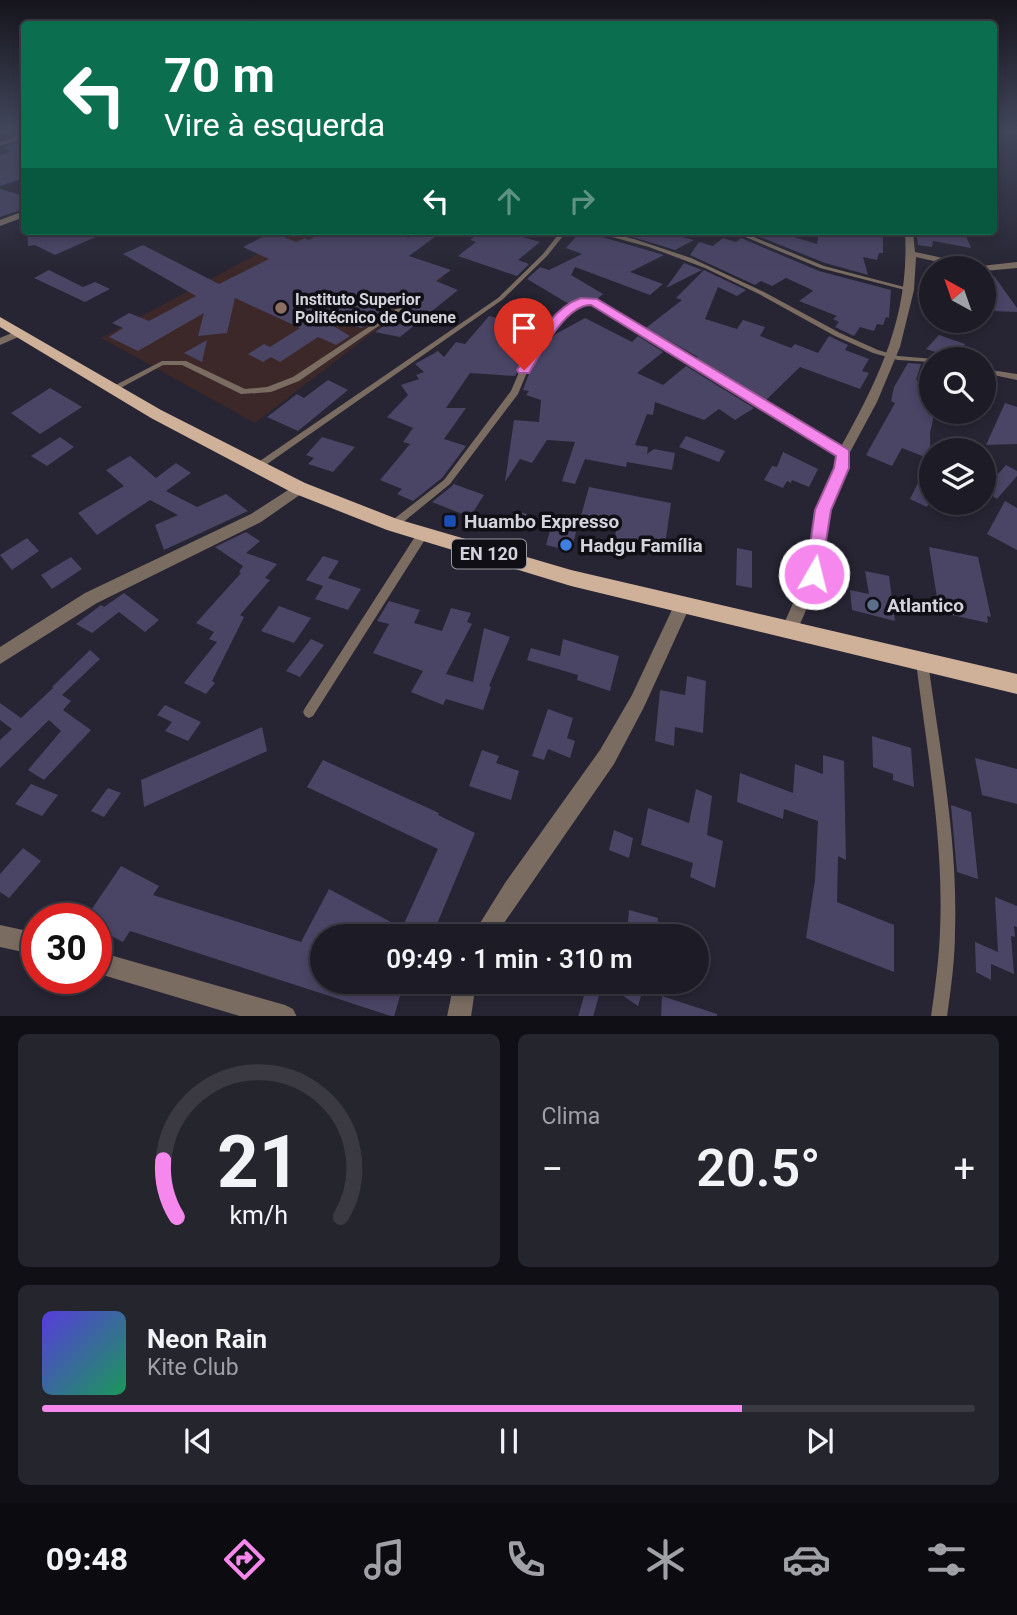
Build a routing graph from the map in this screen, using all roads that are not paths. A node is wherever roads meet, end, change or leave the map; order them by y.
1 (21, 215) edge
2 (0, 223) edge
3 (561, 235) edge
4 (614, 235) edge
5 (744, 235) edge
6 (910, 235) edge
7 (913, 254) junction
8 (922, 256) edge
9 (1017, 265) edge
10 (996, 267) edge
11 (909, 289) junction
12 (417, 297) dead end
13 (0, 321) edge
14 (19, 333) junction
15 (0, 342) edge
16 (893, 357) junction
17 (919, 359) edge
18 (996, 373) edge
19 (1017, 377) edge
20 (113, 388) junction
21 (843, 454) junction
22 (257, 467) junction
23 (299, 488) junction
24 (393, 525) junction
25 (422, 535) junction
26 (683, 604) junction
27 (790, 628) junction
28 (0, 656) edge
29 (922, 662) junction
30 (1017, 684) edge
31 (309, 712) dead end
32 (490, 924) edge
33 (0, 936) edge
34 (21, 941) edge
35 (112, 967) edge
36 (463, 994) edge
37 (282, 1016) edge
38 (459, 1016) edge
39 (939, 1016) edge

1 - 2 street
3 - 22 lane
4 - 16 lane
5 - 11 lane
6 - 7 street
7 - 8 street
7 - 11 street
9 - 10 street
11 - 16 street
12 - 20 lane
13 - 14 main road, EN 120
14 - 15 street
14 - 20 main road, EN 120
16 - 17 lane
16 - 21 street
18 - 19 lane
20 - 22 main road, EN 120
21 - 24 lane
21 - 27 street
22 - 23 main road, EN 120
23 - 24 main road, EN 120
23 - 28 street
24 - 25 main road, EN 120
25 - 26 main road, EN 120
25 - 31 lane
26 - 27 main road, EN 120
26 - 32 street
27 - 29 main road, EN 120
29 - 30 main road, EN 120
29 - 39 lane
33 - 34 street
35 - 37 street
36 - 38 street

